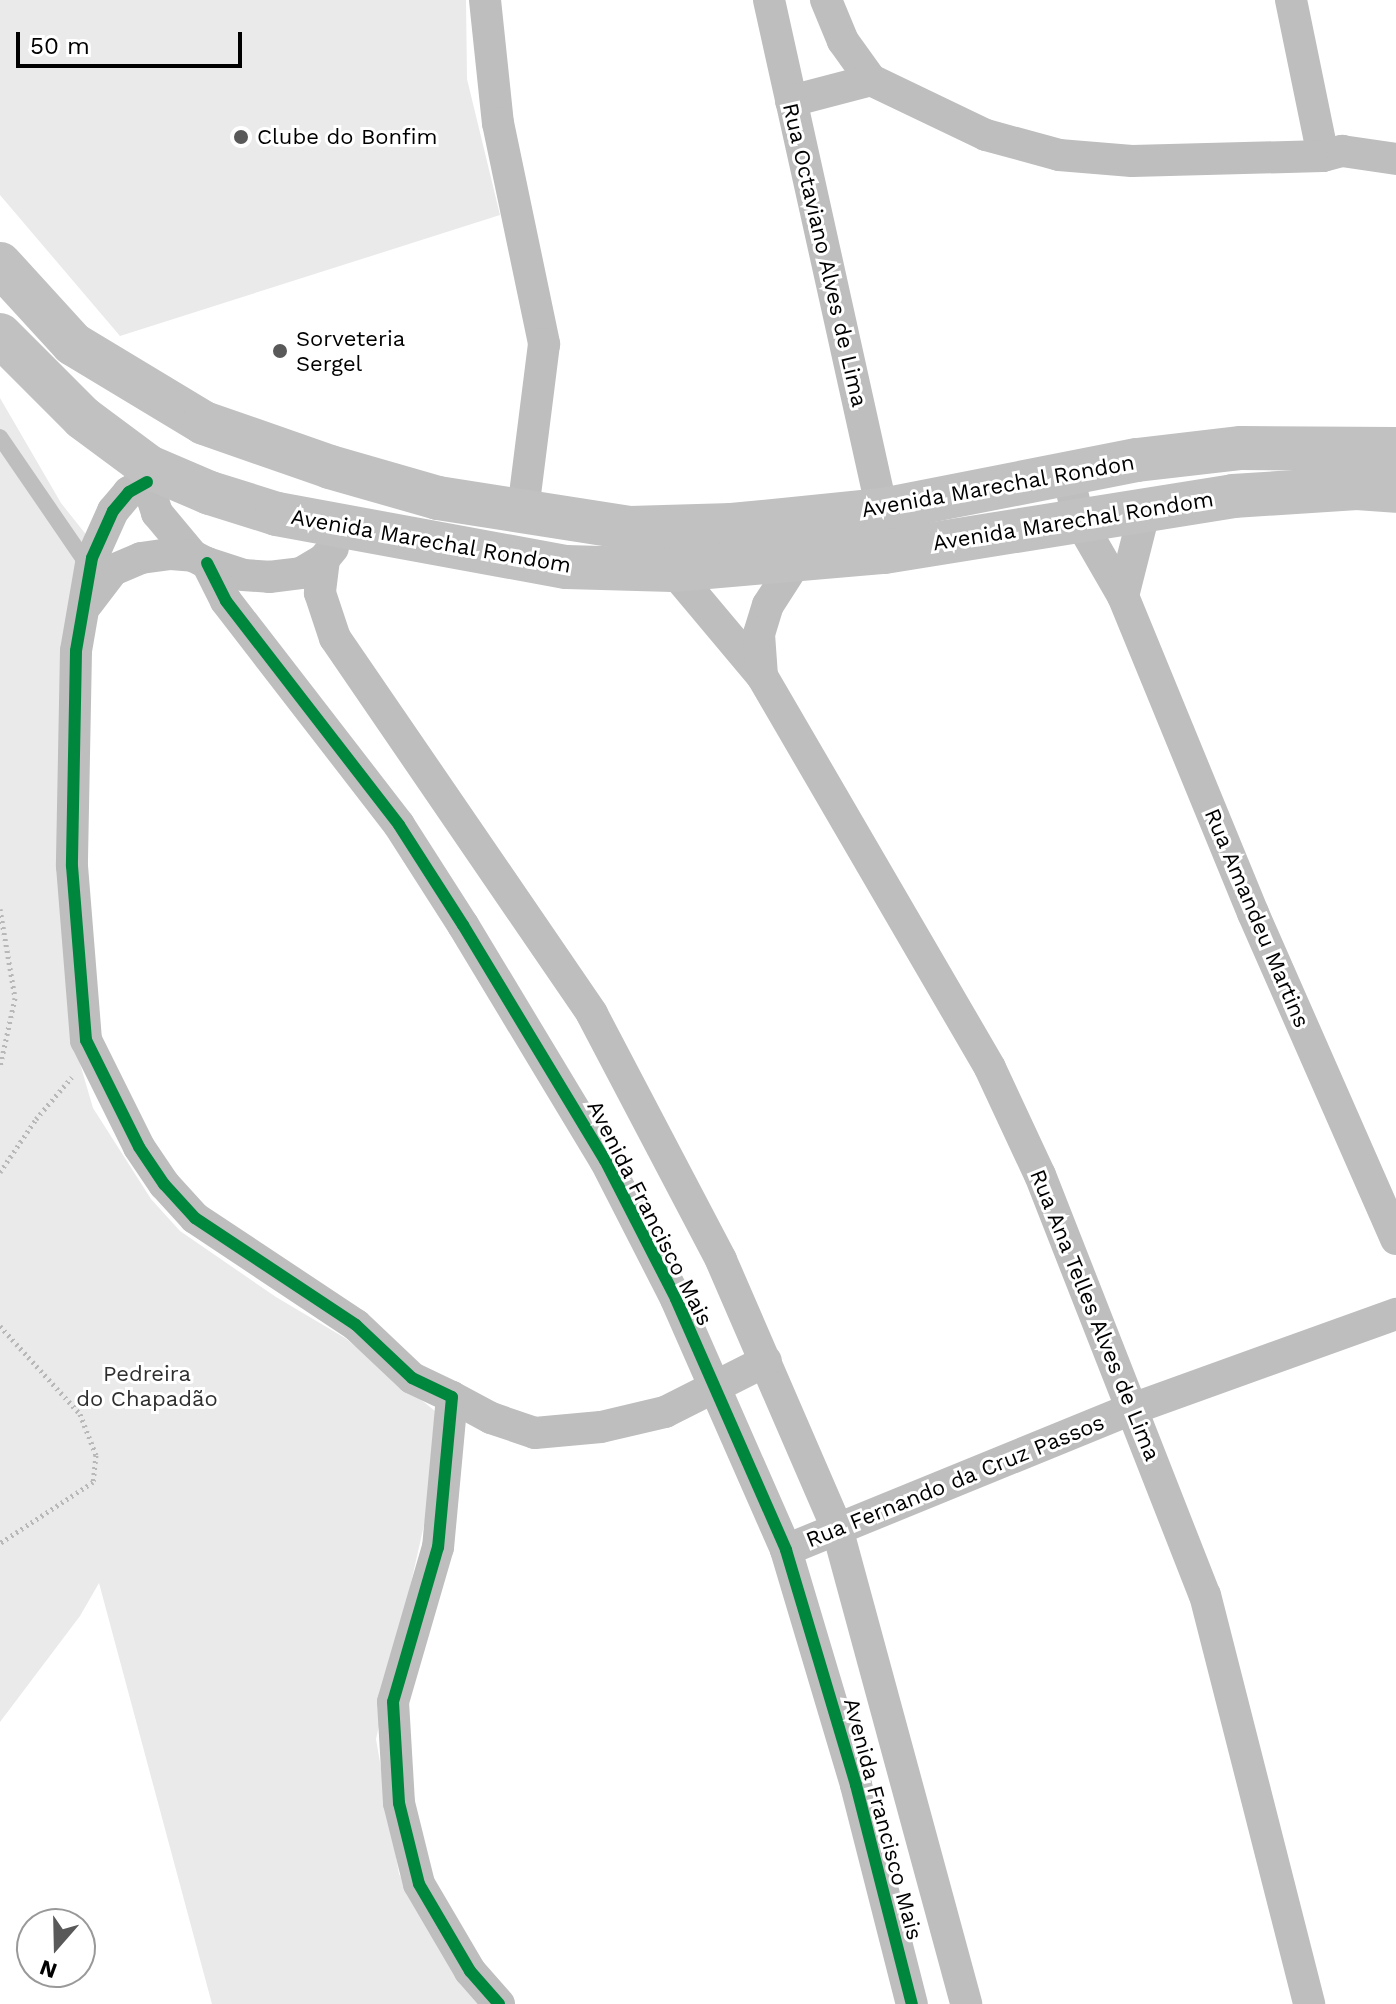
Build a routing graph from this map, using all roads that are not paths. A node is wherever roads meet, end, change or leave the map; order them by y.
1 (485, 0) edge
2 (769, 0) edge
3 (826, 0) edge
4 (1291, 0) edge
5 (871, 80) junction
6 (791, 101) junction
7 (1396, 137) edge
8 (1333, 154) junction
9 (1396, 159) edge
10 (0, 264) edge
11 (0, 335) edge
12 (204, 423) junction
13 (0, 437) edge
14 (1396, 449) edge
15 (330, 467) junction
16 (148, 474) junction
17 (1068, 474) junction
18 (1396, 491) edge
19 (1145, 509) junction
20 (882, 510) junction
21 (523, 511) junction
22 (1078, 518) junction
23 (332, 542) junction
24 (200, 560) junction
25 (797, 560) junction
26 (90, 568) junction
27 (673, 570) junction
28 (1123, 596) junction
29 (82, 614) junction
30 (762, 676) junction
31 (1396, 1239) edge
32 (1396, 1314) edge
33 (766, 1361) junction
34 (713, 1391) junction
35 (452, 1397) junction
36 (1132, 1409) junction
37 (837, 1528) junction
38 (786, 1550) junction
39 (499, 2004) edge
40 (912, 2004) edge
41 (966, 2004) edge
42 (1309, 2004) edge

1 - 21 street
2 - 6 street, Rua Octaviano Alves de Lima
3 - 5 street
4 - 8 street
5 - 6 street
5 - 8 street
6 - 20 street, Rua Octaviano Alves de Lima
7 - 8 street
8 - 9 street
10 - 12 main road, Avenida Marechal Rondon
11 - 16 main road, Avenida Marechal Rondom
12 - 15 main road, Avenida Marechal Rondon
12 - 16 main road
13 - 26 lane
14 - 17 main road, Avenida Marechal Rondon
15 - 21 main road, Avenida Marechal Rondon
15 - 23 main road
16 - 23 main road, Avenida Marechal Rondom
16 - 24 street, Avenida Francisco Mais
16 - 26 street
17 - 20 main road, Avenida Marechal Rondon
17 - 22 street, Rua Amandeu Martins
18 - 19 main road, Avenida Marechal Rondom
19 - 22 main road, Avenida Marechal Rondom
19 - 28 street
20 - 21 main road, Avenida Marechal Rondon
22 - 25 main road, Avenida Marechal Rondom
22 - 28 street, Rua Amandeu Martins
23 - 24 street
23 - 27 main road, Avenida Marechal Rondom
23 - 33 street, Avenida Francisco Mais
24 - 29 street
24 - 34 street, Avenida Francisco Mais
25 - 27 main road, Avenida Marechal Rondom
25 - 30 street, Rua Ana Telles Alves de Lima
26 - 29 street
27 - 30 street, Rua Ana Telles Alves de Lima
28 - 31 street, Rua Amandeu Martins
29 - 35 street
30 - 36 street, Rua Ana Telles Alves de Lima
32 - 36 street, Rua Fernando da Cruz Passos
33 - 34 street
33 - 37 street, Avenida Francisco Mais
34 - 35 street
34 - 38 street, Avenida Francisco Mais
35 - 39 street
36 - 37 street, Rua Fernando da Cruz Passos
36 - 42 street, Rua Ana Telles Alves de Lima
37 - 38 street, Rua Fernando da Cruz Passos
37 - 41 street, Avenida Francisco Mais
38 - 40 street, Avenida Francisco Mais

